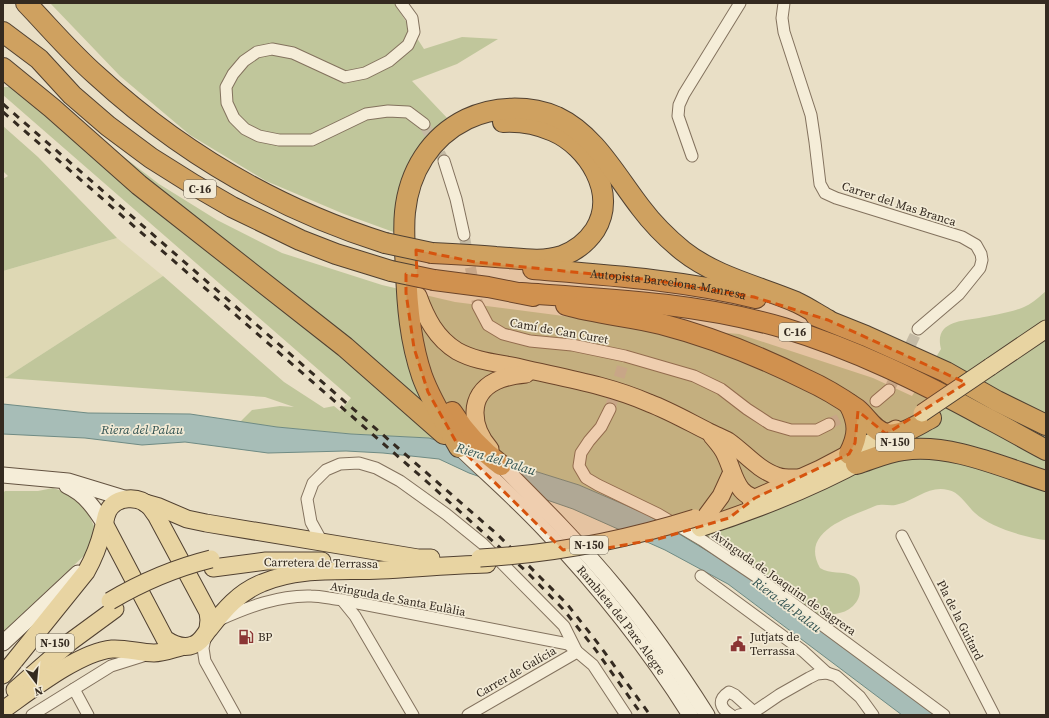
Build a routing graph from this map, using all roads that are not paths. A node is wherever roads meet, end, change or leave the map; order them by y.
1 (26, 3) edge
2 (401, 3) edge
3 (740, 3) edge
4 (784, 3) edge
5 (3, 20) edge
6 (3, 32) edge
7 (3, 57) edge
8 (39, 59) junction
9 (3, 68) edge
10 (52, 108) junction
11 (424, 124) tunnel mouth
12 (692, 156) dead end
13 (444, 161) tunnel mouth
14 (464, 235) tunnel mouth
15 (432, 253) junction
16 (521, 293) junction
17 (418, 296) junction
18 (478, 306) tunnel mouth
19 (828, 320) junction
20 (918, 329) tunnel mouth
21 (1046, 329) edge
22 (1046, 339) edge
23 (994, 370) junction
24 (546, 374) junction
25 (890, 390) tunnel mouth
26 (436, 396) junction
27 (876, 401) tunnel mouth
28 (849, 404) junction
29 (610, 409) tunnel mouth
30 (927, 415) junction
31 (829, 424) tunnel mouth
32 (1046, 425) edge
33 (710, 433) junction
34 (886, 434) junction
35 (459, 447) junction
36 (1046, 450) edge
37 (852, 459) junction
38 (754, 463) junction
39 (732, 472) junction
40 (499, 474) junction
41 (3, 475) edge
42 (49, 479) junction
43 (1046, 481) edge
44 (800, 485) junction
45 (755, 498) junction
46 (127, 499) junction
47 (145, 503) junction
48 (729, 518) junction
49 (701, 520) junction
50 (105, 525) junction
51 (902, 536) dead end
52 (322, 542) junction
53 (94, 557) junction
54 (418, 558) junction
55 (484, 561) junction
56 (212, 564) junction
57 (440, 566) junction
58 (701, 576) dead end
59 (342, 600) junction
60 (113, 605) junction
61 (210, 628) junction
62 (3, 643) edge
63 (181, 647) junction
64 (577, 652) junction
65 (156, 653) junction
66 (827, 673) junction
67 (3, 675) edge
68 (74, 689) junction
69 (3, 690) edge
70 (3, 701) edge
71 (3, 710) edge
72 (755, 714) edge
73 (32, 715) edge
74 (88, 715) edge
75 (234, 715) edge
76 (413, 715) edge
77 (468, 715) edge
78 (626, 715) edge
79 (690, 715) edge
80 (707, 715) edge
81 (731, 715) edge
82 (739, 715) edge
83 (874, 715) edge
84 (944, 715) edge
85 (994, 715) edge

1 - 15 highway, C-16, bridge
2 - 11 street
3 - 12 street
4 - 20 street, Carrer del Mas Branca
5 - 8 highway
6 - 8 highway, C-16
7 - 10 highway
8 - 16 highway, C-16, bridge
9 - 10 highway
10 - 35 highway
13 - 14 street
15 - 17 highway
15 - 19 highway, Autopista Barcelona-Manresa / C-16
16 - 28 highway
16 - 36 highway, C-16
17 - 24 main road
17 - 26 highway
18 - 31 street, Camí de Can Curet
19 - 26 highway
19 - 32 highway, Autopista Barcelona-Manresa / C-16
21 - 23 main road, N-150
22 - 23 main road, N-150
23 - 30 main road, N-150, bridge
24 - 33 main road
24 - 40 main road
25 - 27 street
26 - 35 highway
26 - 40 highway
28 - 34 highway
28 - 37 highway
29 - 84 street, Avinguda de Joaquim de Sagrera
30 - 34 highway
30 - 37 main road, N-150
33 - 38 main road
33 - 39 main road
34 - 37 main road, N-150
35 - 40 main road, Rambleta del Pare Alegre
37 - 43 highway
37 - 44 main road, N-150
38 - 44 main road
38 - 45 main road
39 - 45 main road
39 - 49 main road
40 - 79 main road, Rambleta del Pare Alegre
40 - 80 main road, Rambleta del Pare Alegre
41 - 42 main road
42 - 46 main road
42 - 50 main road
44 - 45 main road
44 - 48 main road, N-150
45 - 48 main road
45 - 49 main road, N-150
46 - 47 main road
46 - 50 main road
47 - 52 main road
47 - 61 main road
48 - 49 main road, N-150
49 - 55 main road, N-150, bridge
50 - 53 main road
50 - 63 main road
51 - 85 street, Pla de la Guitard
52 - 54 main road
52 - 64 street
53 - 62 main road
53 - 67 main road
54 - 55 main road, N-150
54 - 56 main road, Carretera de Terrassa / N-150
55 - 57 main road, N-150
56 - 57 main road, Carretera de Terrassa / N-150
56 - 60 main road, Carretera de Terrassa / N-150, bridge
57 - 61 main road
58 - 66 street
59 - 61 street, Avinguda de Santa Eulàlia
59 - 64 street, Avinguda de Santa Eulàlia
59 - 76 street
60 - 69 main road, Carretera de Terrassa / N-150
60 - 70 main road, Carretera de Terrassa / N-150
61 - 63 main road
61 - 75 street
63 - 65 main road
64 - 77 street, Carrer de Galícia
64 - 78 street
65 - 68 street
65 - 71 main road
66 - 72 street
66 - 83 street
68 - 73 street
68 - 74 street
72 - 81 street
72 - 82 street

